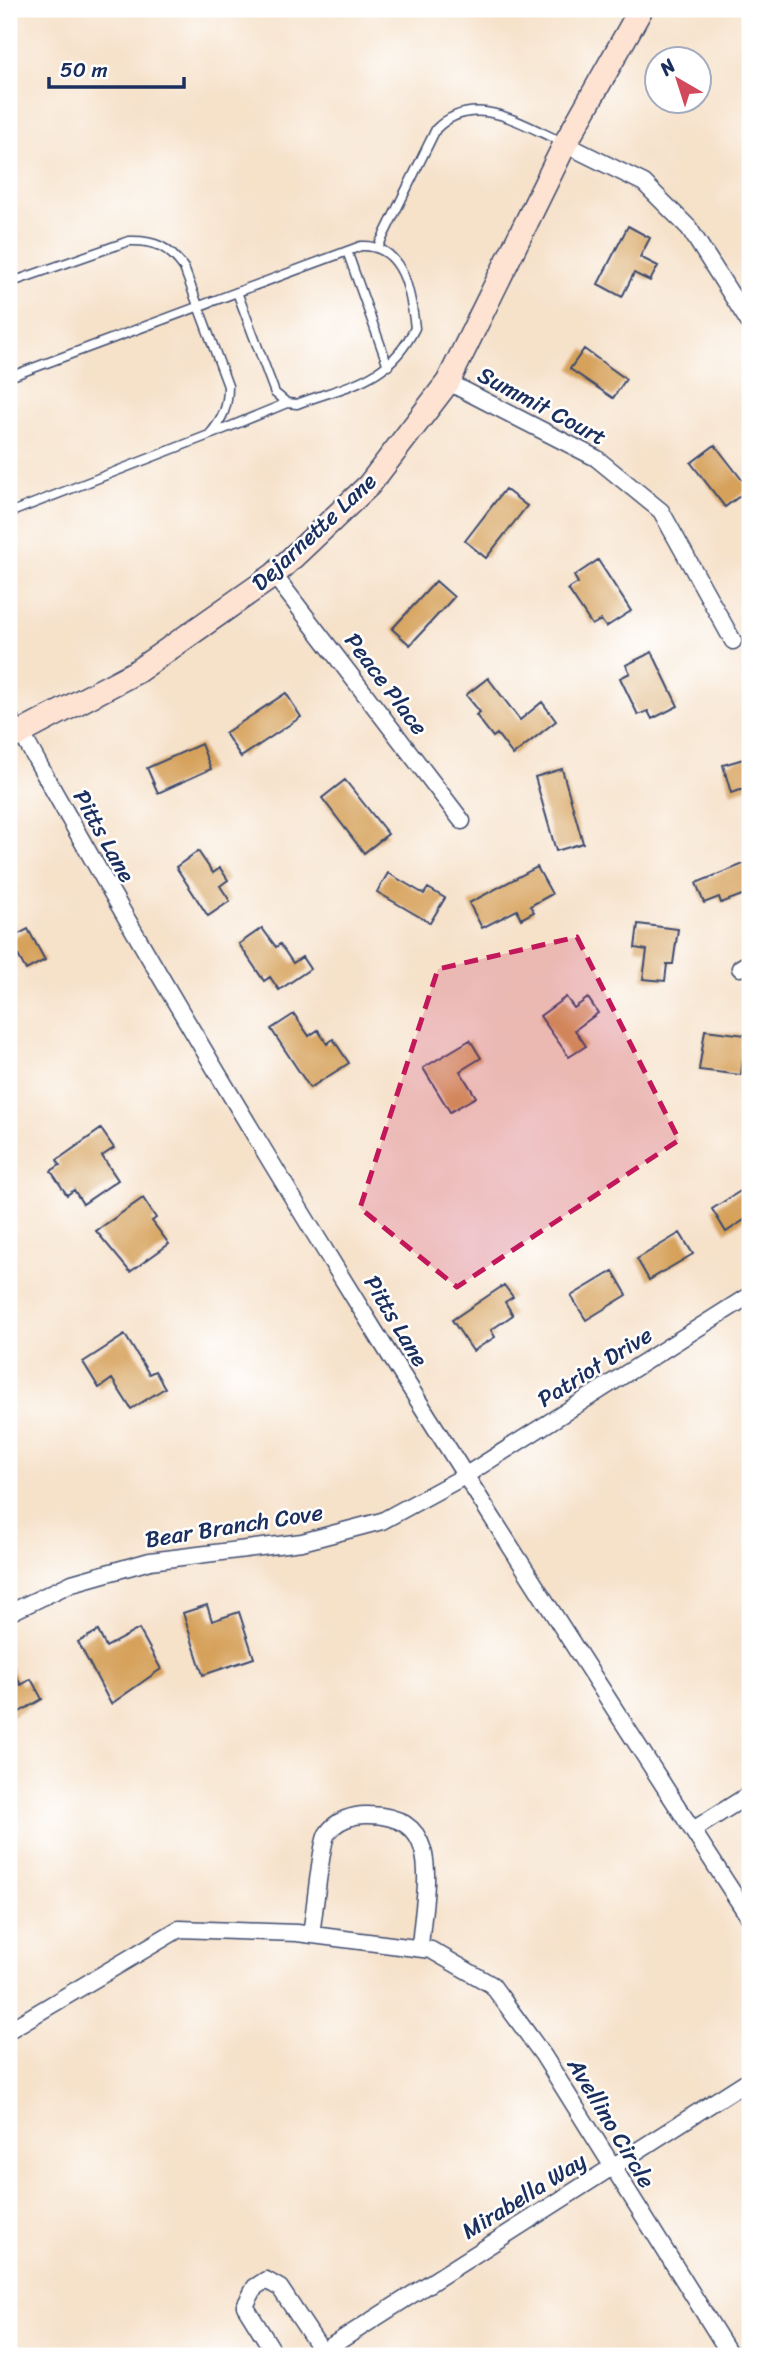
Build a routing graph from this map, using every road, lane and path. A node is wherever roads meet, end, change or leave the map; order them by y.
1 (641, 9) edge
2 (565, 144) junction
3 (378, 247) junction
4 (347, 251) junction
5 (9, 283) edge
6 (237, 292) junction
7 (198, 306) junction
8 (750, 324) edge
9 (388, 366) junction
10 (9, 377) edge
11 (448, 382) junction
12 (286, 403) junction
13 (209, 435) junction
14 (9, 513) edge
15 (274, 575) junction
16 (733, 640) dead end
17 (9, 707) edge
18 (15, 737) edge
19 (462, 821) dead end
20 (750, 1295) edge
21 (463, 1476) junction
22 (9, 1613) edge
23 (750, 1794) edge
24 (692, 1830) junction
25 (750, 1919) edge
26 (311, 1934) junction
27 (420, 1948) junction
28 (9, 2030) edge
29 (750, 2079) edge
30 (611, 2168) junction
31 (323, 2354) edge
32 (276, 2356) edge
33 (730, 2356) edge

1 - 2 main road, Dejarnette Lane
2 - 3 lane
2 - 8 street
2 - 11 main road, Dejarnette Lane
3 - 4 lane
3 - 9 lane
4 - 6 lane
4 - 9 lane
5 - 7 lane
6 - 7 lane
6 - 12 lane
7 - 10 lane
7 - 13 lane
9 - 12 lane
11 - 15 main road, Dejarnette Lane
11 - 16 street, Summit Court
12 - 13 lane
13 - 14 lane
15 - 18 main road, Dejarnette Lane
15 - 19 street, Peace Place
17 - 18 lane
18 - 21 street, Pitts Lane
20 - 21 street, Patriot Drive
21 - 22 street, Bear Branch Cove
21 - 24 street, Pitts Lane
23 - 24 street
24 - 25 street, Pitts Lane
26 - 27 street, Avellino Circle
26 - 27 street
26 - 28 street, Avellino Circle
27 - 30 street, Avellino Circle
29 - 30 street, Mirabella Way
30 - 31 street, Mirabella Way
30 - 33 street, Avellino Circle
31 - 32 street, Mirabella Way

